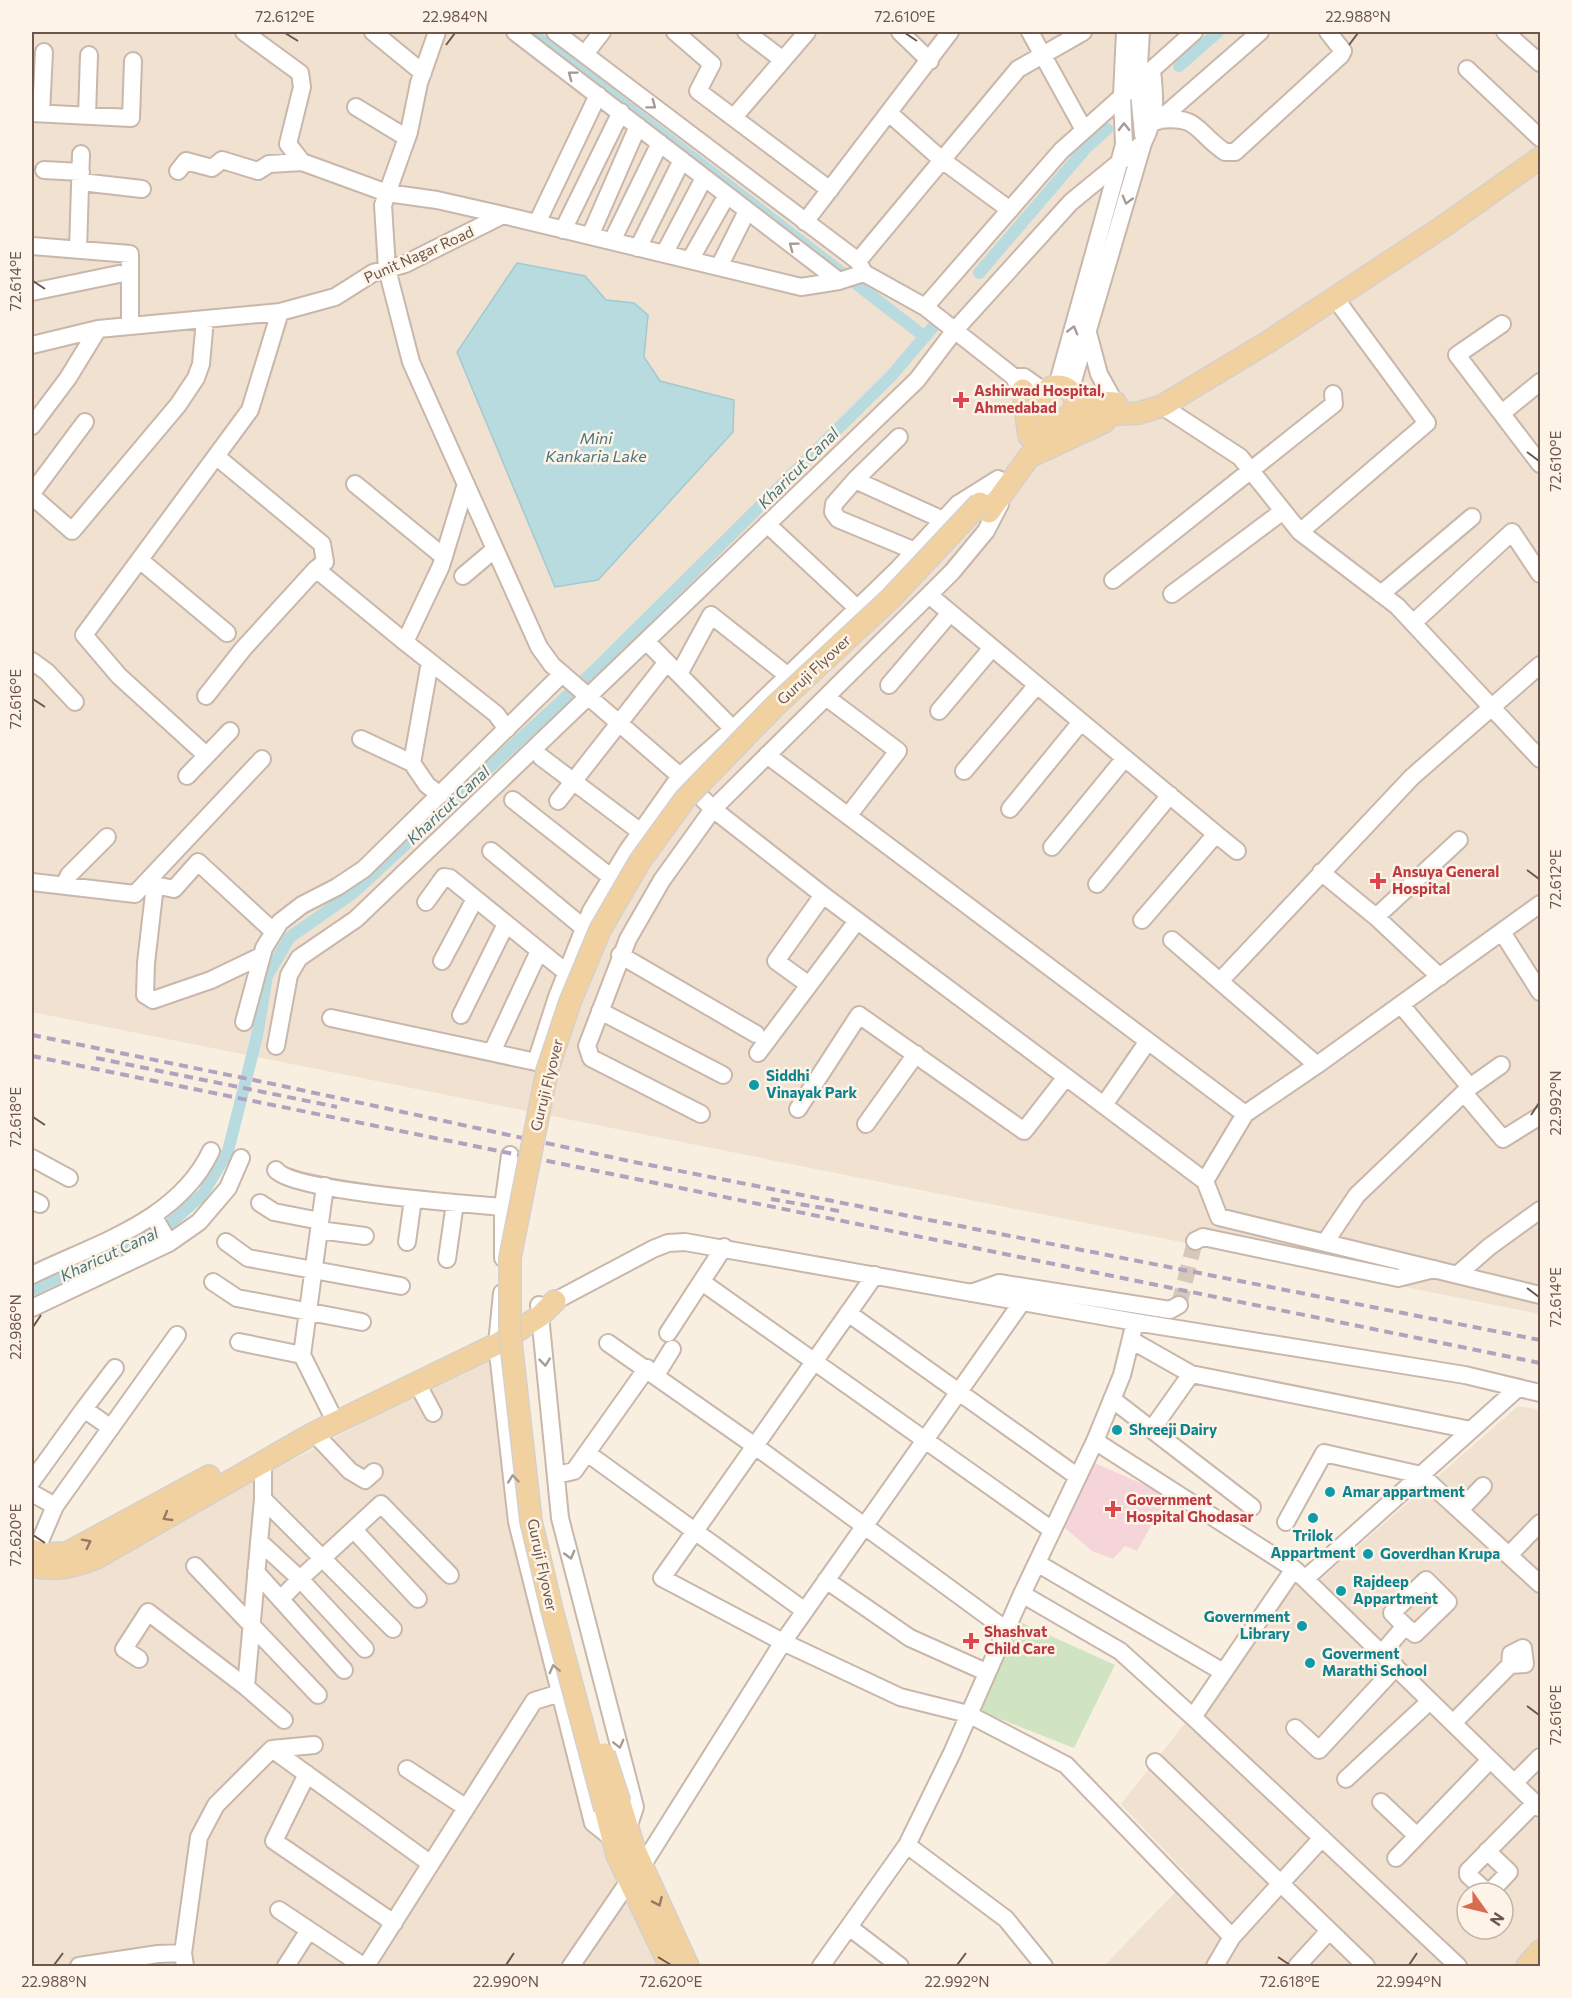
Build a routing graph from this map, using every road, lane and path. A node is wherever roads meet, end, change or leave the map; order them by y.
1 (244, 32) edge
2 (373, 32) edge
3 (437, 32) edge
4 (515, 32) edge
5 (555, 32) edge
6 (602, 32) edge
7 (675, 32) edge
8 (746, 32) edge
9 (807, 32) edge
10 (900, 32) edge
11 (950, 32) edge
12 (1030, 32) edge
13 (1083, 32) edge
14 (1125, 32) edge
15 (1141, 32) edge
16 (1194, 32) edge
17 (1260, 32) edge
18 (1328, 32) edge
19 (1505, 32) edge
20 (44, 52) dead end
21 (585, 54) junction
22 (1043, 54) junction
23 (89, 55) dead end
24 (783, 60) junction
25 (133, 61) dead end
26 (930, 61) junction
27 (1540, 63) edge
28 (1467, 69) dead end
29 (1152, 70) junction
30 (423, 73) junction
31 (1138, 82) junction
32 (598, 95) junction
33 (1122, 95) junction
34 (356, 107) dead end
35 (621, 112) junction
36 (36, 113) edge
37 (889, 113) junction
38 (87, 116) junction
39 (734, 117) junction
40 (1155, 123) junction
41 (638, 126) junction
42 (1084, 130) junction
43 (407, 138) junction
44 (1540, 138) edge
45 (660, 143) junction
46 (1143, 143) junction
47 (1540, 150) edge
48 (81, 154) dead end
49 (1540, 158) edge
50 (1121, 159) junction
51 (682, 160) junction
52 (942, 160) junction
53 (302, 162) junction
54 (44, 170) dead end
55 (178, 171) dead end
56 (81, 177) junction
57 (704, 178) junction
58 (142, 189) dead end
59 (830, 190) junction
60 (387, 193) junction
61 (727, 195) junction
62 (1010, 210) junction
63 (747, 211) junction
64 (503, 216) junction
65 (805, 222) junction
66 (537, 224) junction
67 (563, 230) junction
68 (590, 236) junction
69 (612, 241) junction
70 (32, 246) edge
71 (638, 248) junction
72 (78, 250) junction
73 (664, 254) junction
74 (690, 260) junction
75 (719, 267) junction
76 (387, 269) junction
77 (862, 269) junction
78 (119, 274) dead end
79 (840, 281) junction
80 (32, 292) edge
81 (1335, 298) junction
82 (925, 307) junction
83 (280, 312) junction
84 (205, 319) junction
85 (1502, 324) dead end
86 (130, 326) junction
87 (98, 329) junction
88 (956, 330) junction
89 (1088, 333) junction
90 (32, 345) edge
91 (1540, 382) edge
92 (1019, 383) junction
93 (1333, 394) dead end
94 (1057, 403) junction
95 (1162, 406) junction
96 (1120, 409) junction
97 (1502, 413) junction
98 (85, 422) dead end
99 (32, 426) edge
100 (899, 436) dead end
101 (1030, 446) junction
102 (1538, 456) edge
103 (217, 457) junction
104 (1250, 470) junction
105 (855, 480) junction
106 (1003, 483) junction
107 (355, 484) dead end
108 (466, 484) junction
109 (32, 494) edge
110 (1283, 511) junction
111 (1472, 517) dead end
112 (943, 520) junction
113 (767, 524) junction
114 (1300, 532) junction
115 (495, 549) junction
116 (915, 551) junction
117 (444, 557) junction
118 (141, 561) junction
119 (316, 569) junction
120 (1540, 574) edge
121 (463, 576) dead end
122 (1113, 580) dead end
123 (1172, 594) dead end
124 (1381, 594) junction
125 (929, 595) junction
126 (693, 596) junction
127 (857, 608) junction
128 (950, 613) junction
129 (711, 615) junction
130 (1413, 623) junction
131 (227, 633) dead end
132 (405, 642) junction
133 (646, 642) junction
134 (992, 648) junction
135 (32, 661) edge
136 (430, 662) junction
137 (1540, 666) edge
138 (673, 668) junction
139 (787, 675) junction
140 (565, 676) junction
141 (1037, 685) junction
142 (888, 686) dead end
143 (586, 695) junction
144 (206, 696) dead end
145 (826, 697) junction
146 (75, 702) dead end
147 (1491, 707) junction
148 (939, 711) dead end
149 (618, 722) junction
150 (1082, 722) junction
151 (507, 729) junction
152 (733, 729) junction
153 (230, 730) dead end
154 (361, 739) dead end
155 (206, 755) junction
156 (767, 755) junction
157 (542, 757) dead end
158 (1125, 758) junction
159 (262, 759) dead end
160 (1540, 759) edge
161 (412, 763) junction
162 (964, 771) dead end
163 (187, 776) dead end
164 (680, 776) junction
165 (572, 780) junction
166 (440, 795) junction
167 (1170, 795) junction
168 (513, 800) dead end
169 (558, 801) dead end
170 (713, 809) junction
171 (1010, 809) dead end
172 (848, 816) junction
173 (642, 833) junction
174 (1216, 834) junction
175 (107, 837) dead end
176 (1459, 840) dead end
177 (1052, 847) dead end
178 (491, 851) dead end
179 (1238, 851) dead end
180 (1321, 872) junction
181 (612, 878) junction
182 (32, 882) edge
183 (150, 884) junction
184 (1097, 884) dead end
185 (64, 885) junction
186 (823, 895) junction
187 (475, 899) junction
188 (426, 902) dead end
189 (1540, 904) edge
190 (1376, 917) junction
191 (1142, 920) dead end
192 (857, 921) junction
193 (506, 924) junction
194 (584, 928) junction
195 (274, 932) junction
196 (1502, 932) junction
197 (1172, 940) dead end
198 (539, 951) junction
199 (621, 955) junction
200 (261, 957) junction
201 (442, 960) dead end
202 (567, 973) junction
203 (1440, 977) junction
204 (1221, 980) junction
205 (809, 986) junction
206 (1540, 992) edge
207 (1401, 1005) junction
208 (600, 1011) junction
209 (461, 1015) dead end
210 (331, 1018) dead end
211 (244, 1022) dead end
212 (756, 1034) dead end
213 (1148, 1041) junction
214 (276, 1046) dead end
215 (492, 1052) junction
216 (758, 1053) dead end
217 (916, 1054) junction
218 (1317, 1065) junction
219 (1501, 1065) dead end
220 (723, 1075) dead end
221 (1066, 1077) junction
222 (1467, 1090) junction
223 (1104, 1106) junction
224 (798, 1109) dead end
225 (1245, 1113) junction
226 (700, 1114) dead end
227 (1540, 1116) edge
228 (866, 1124) dead end
229 (211, 1151) dead end
230 (510, 1155) dead end
231 (32, 1158) edge
232 (241, 1158) dead end
233 (276, 1170) dead end
234 (69, 1178) dead end
235 (1205, 1181) junction
236 (325, 1186) junction
237 (413, 1199) junction
238 (260, 1203) dead end
239 (455, 1203) junction
240 (503, 1208) junction
241 (1540, 1210) edge
242 (155, 1218) junction
243 (319, 1225) junction
244 (365, 1236) dead end
245 (168, 1241) junction
246 (1195, 1241) dead end
247 (1326, 1241) junction
248 (226, 1242) dead end
249 (407, 1242) dead end
250 (724, 1247) junction
251 (447, 1259) dead end
252 (1435, 1269) junction
253 (314, 1270) junction
254 (1458, 1274) junction
255 (32, 1275) edge
256 (874, 1275) junction
257 (213, 1282) dead end
258 (702, 1282) junction
259 (401, 1286) dead end
260 (970, 1293) junction
261 (1540, 1294) edge
262 (1022, 1302) junction
263 (1179, 1305) dead end
264 (545, 1307) junction
265 (32, 1308) edge
266 (308, 1313) junction
267 (848, 1313) junction
268 (362, 1322) dead end
269 (1135, 1322) junction
270 (177, 1335) dead end
271 (498, 1335) junction
272 (1131, 1340) junction
273 (239, 1342) dead end
274 (608, 1343) dead end
275 (302, 1355) junction
276 (815, 1360) junction
277 (115, 1368) dead end
278 (651, 1372) junction
279 (1191, 1374) junction
280 (417, 1383) junction
281 (1518, 1388) junction
282 (959, 1392) junction
283 (1540, 1393) edge
284 (1112, 1399) junction
285 (84, 1409) junction
286 (330, 1411) junction
287 (432, 1413) dead end
288 (111, 1428) junction
289 (1152, 1430) junction
290 (1471, 1430) junction
291 (314, 1433) junction
292 (925, 1440) junction
293 (1095, 1441) junction
294 (755, 1446) junction
295 (587, 1453) junction
296 (263, 1461) junction
297 (374, 1472) dead end
298 (556, 1475) junction
299 (1421, 1475) junction
300 (1078, 1477) junction
301 (32, 1481) edge
302 (1483, 1486) dead end
303 (32, 1493) edge
304 (263, 1499) junction
305 (56, 1506) junction
306 (1252, 1507) dead end
307 (1460, 1510) junction
308 (1286, 1522) dead end
309 (1540, 1523) edge
310 (864, 1527) junction
311 (354, 1530) junction
312 (1052, 1530) junction
313 (694, 1532) junction
314 (259, 1541) junction
315 (1509, 1555) junction
316 (32, 1557) edge
317 (323, 1559) junction
318 (1037, 1563) junction
319 (195, 1566) dead end
320 (256, 1572) junction
321 (1299, 1574) junction
322 (450, 1575) dead end
323 (300, 1580) junction
324 (826, 1580) junction
325 (1540, 1584) edge
326 (1022, 1594) junction
327 (281, 1599) junction
328 (418, 1599) dead end
329 (805, 1611) junction
330 (253, 1625) junction
331 (1405, 1626) dead end
332 (393, 1629) dead end
333 (1005, 1629) junction
334 (783, 1642) junction
335 (365, 1649) dead end
336 (1382, 1653) junction
337 (139, 1659) dead end
338 (1510, 1665) dead end
339 (1396, 1667) junction
340 (344, 1670) dead end
341 (986, 1672) junction
342 (1222, 1672) junction
343 (246, 1687) junction
344 (560, 1693) junction
345 (318, 1695) dead end
346 (1430, 1701) junction
347 (968, 1714) junction
348 (1193, 1717) junction
349 (284, 1720) dead end
350 (1453, 1723) junction
351 (1294, 1728) dead end
352 (314, 1745) dead end
353 (272, 1749) junction
354 (1540, 1757) edge
355 (1490, 1760) junction
356 (1155, 1762) dead end
357 (407, 1769) dead end
358 (307, 1774) junction
359 (1346, 1779) dead end
360 (1514, 1783) junction
361 (1381, 1802) dead end
362 (1538, 1806) edge
363 (465, 1808) junction
364 (620, 1834) junction
365 (1417, 1836) junction
366 (1322, 1838) junction
367 (907, 1845) junction
368 (1487, 1851) junction
369 (1396, 1858) dead end
370 (431, 1864) junction
371 (636, 1874) junction
372 (1475, 1881) edge
373 (1500, 1881) edge
374 (1281, 1884) junction
375 (279, 1910) dead end
376 (394, 1923) junction
377 (849, 1927) junction
378 (309, 1930) junction
379 (1329, 1930) junction
380 (1232, 1937) junction
381 (1540, 1951) edge
382 (184, 1960) edge
383 (79, 1966) edge
384 (286, 1966) edge
385 (364, 1966) edge
386 (571, 1966) edge
387 (670, 1966) edge
388 (688, 1966) edge
389 (821, 1966) edge
390 (900, 1966) edge
391 (1042, 1966) edge
392 (1215, 1966) edge
393 (1297, 1966) edge
394 (1366, 1966) edge
395 (1458, 1966) edge
396 (1527, 1966) edge

1 - 53 street
2 - 30 street
3 - 30 street
32 -> 4 street
5 - 21 street
6 - 21 street
7 - 39 street
8 - 24 street
9 - 24 street
10 - 26 street
11 - 26 street
12 - 22 street
13 - 22 street
14 - 33 street
15 - 31 street
16 - 29 street
17 - 40 street
18 - 40 street
19 - 27 street
20 - 36 street
21 -> 65 street
22 - 42 street
22 - 52 street
23 - 38 street
24 - 39 street
25 - 38 street
26 - 37 street
28 - 44 street
29 - 31 street
29 - 40 street
30 - 43 street
31 - 33 street
31 - 46 street
32 - 35 street
32 - 66 street
33 - 42 street
50 -> 33 street
34 - 43 street
35 - 41 street
35 - 67 street
36 - 38 street
37 - 52 street
37 - 59 street
39 - 59 street
40 - 46 street
41 - 45 street
41 - 68 street
42 - 62 street
43 - 60 street
45 - 51 street
45 - 69 street
46 - 50 street
46 -> 89 street
47 - 96 main road
48 - 56 street
49 - 81 main road
50 - 88 street
94 -> 50 street
51 - 57 street
51 - 71 street
52 - 62 street
52 - 77 street
53 - 55 street
53 - 60 street
54 - 56 street
56 - 58 street
56 - 72 street
57 - 61 street
57 - 73 street
59 - 65 street
60 - 64 street
60 - 76 street
61 - 63 street
61 - 74 street
62 - 82 street
63 - 75 street
79 -> 63 street
64 - 66 street
64 - 76 street, Punit Nagar Road
65 - 77 street
66 - 67 street
67 - 68 street
68 - 69 street
69 - 71 street
70 - 72 street
71 - 73 street
72 - 86 street
73 - 74 street
74 - 75 street
75 - 79 street
76 - 83 street, Punit Nagar Road
76 - 108 street
77 - 79 street
77 - 82 street
78 - 80 street
81 - 95 main road
81 - 114 street
82 - 88 street
83 - 84 street, Punit Nagar Road
83 - 103 street
84 - 86 street, Punit Nagar Road
84 - 109 street
85 - 97 street
86 - 87 street, Punit Nagar Road
87 - 90 street, Punit Nagar Road
87 - 99 street
88 - 92 street
88 - 113 street
89 - 94 street
89 - 96 street
91 - 97 street
92 - 94 street
92 - 101 main road
93 - 104 street
94 - 96 main road
94 - 101 main road, Guruji Flyover
95 - 96 main road
95 - 104 street
96 - 101 main road
97 - 102 street
98 - 109 street
100 - 105 street
101 - 106 main road, Guruji Flyover
103 - 118 street
103 - 119 street
104 - 110 street
104 - 122 street
105 - 112 street
105 - 116 street
106 - 112 street
106 - 125 street
106 - 364 main road, Guruji Flyover, bridge
107 - 117 street
108 - 115 street
108 - 117 street
110 - 114 street
110 - 123 street
111 - 124 street
112 - 116 street
113 - 126 street
113 - 127 street
114 - 124 street
115 - 121 street
115 - 140 street
116 - 127 street
117 - 132 street
118 - 131 street
118 - 155 street
119 - 132 street
119 - 144 street
120 - 130 street
124 - 130 street
125 - 128 street
125 - 145 street
126 - 129 street
126 - 133 street
127 - 139 street
128 - 134 street
128 - 142 street
129 - 138 street
129 - 139 street
130 - 147 street
132 - 136 street
133 - 138 street
133 - 143 street
134 - 141 street
134 - 148 street
135 - 146 street
136 - 151 street
136 - 161 street
137 - 147 street
138 - 149 street
138 - 152 street
139 - 152 street
140 - 143 street
140 - 151 street
141 - 150 street
141 - 162 street
143 - 149 street
143 - 214 street
145 - 156 street
145 - 172 street
147 - 160 street
147 - 180 street
149 - 164 street
149 - 165 street
150 - 158 street
150 - 171 street
151 - 166 street
152 - 164 street
153 - 155 street
154 - 161 street
155 - 163 street
156 - 170 street
156 - 172 street
157 - 165 street
158 - 167 street
158 - 177 street
159 - 183 street
161 - 166 street
164 - 170 street
164 - 173 street
165 - 169 street
165 - 173 street
166 - 195 street
167 - 174 street
167 - 184 street
168 - 181 street
170 - 186 street
170 - 199 street
172 - 213 street
173 - 181 street
174 - 179 street
174 - 191 street
175 - 185 street
176 - 190 street
178 - 194 street
180 - 190 street
180 - 204 street
181 - 194 street
182 - 185 street
183 - 185 street
183 - 195 street
183 - 200 street
186 - 192 street
186 - 205 street
187 - 188 street
187 - 193 street
187 - 201 street
189 - 196 street
190 - 203 street
192 - 205 street
192 - 221 street
193 - 198 street
193 - 209 street
194 - 202 street
195 - 200 street
196 - 203 street
196 - 206 street
197 - 204 street
198 - 202 street
198 - 215 street
199 - 208 street
199 - 212 street
200 - 211 street
202 - 215 street
203 - 207 street
204 - 218 street
205 - 216 street
207 - 218 street
207 - 222 street
208 - 220 street
208 - 226 street
210 - 215 street
213 - 223 street
213 - 225 street
217 - 221 street
217 - 224 street
217 - 228 street
218 - 225 street
219 - 222 street
221 - 223 street
222 - 227 street
222 - 247 street
223 - 235 street
225 - 235 street
229 - 242 street
230 - 240 street
231 - 234 street
232 - 245 street
233 - 236 street
235 - 247 street
236 - 237 street
236 - 243 street
237 - 239 street
237 - 249 street
238 - 243 street
239 - 240 street
239 - 251 street
240 - 271 street
241 - 254 street
242 - 245 street
242 - 255 street
243 - 244 street
243 - 253 street
245 - 265 street
246 - 252 street
247 - 252 street
248 - 253 street
250 - 256 street
250 - 258 street
250 - 264 street
252 - 254 street
253 - 259 street
253 - 266 street
254 - 261 street
256 - 260 street
256 - 267 street
257 - 266 street
258 - 276 street
258 - 278 street
260 - 262 street
260 - 263 street
262 - 269 street
262 - 282 street
264 - 271 main road
264 -> 298 street
266 - 268 street
266 - 275 street
267 - 276 street
267 - 282 street
269 - 272 street
269 - 281 street
270 - 288 street
271 - 280 main road
271 - 286 main road
344 -> 271 street
272 - 279 street
272 - 284 street
273 - 275 street
274 - 278 street
275 - 286 street
276 - 292 street
276 - 294 street
277 - 285 street
278 - 294 street
278 - 295 street
279 - 289 street
279 - 290 street
280 - 287 street
280 - 291 main road
281 - 283 street
281 - 290 street
282 - 292 street
282 - 300 street
284 - 289 street
284 - 293 street
285 - 288 street
285 - 301 street
316 -> 286 main road
288 - 305 street
289 - 306 street
290 - 299 street
291 - 296 main road
291 - 297 street
292 - 310 street
292 - 312 street
293 - 300 street
293 - 321 street
294 - 310 street
294 - 313 street
295 - 298 street
295 - 313 street
296 - 304 street
296 -> 316 main road
298 -> 364 street
299 - 307 street
299 - 308 street
299 - 321 street
300 - 312 street
302 - 307 street
303 - 305 street
304 - 314 street
304 - 317 street
305 - 316 street
307 - 315 street
309 - 315 street
310 - 324 street
310 - 333 street
311 - 317 street
311 - 322 street
311 - 328 street
312 - 318 street
313 - 329 street
313 - 334 street
314 - 320 street
314 - 323 street
315 - 325 street
317 - 323 street
317 - 332 street
318 - 326 street
318 - 342 street
319 - 330 street
320 - 327 street
320 - 330 street
321 - 336 street
321 - 342 street
323 - 327 street
323 - 335 street
324 - 329 street
324 - 341 street
326 - 333 street
326 - 348 street
327 - 340 street
329 - 334 street
330 - 343 street
330 - 345 street
331 - 336 street
333 - 341 street
334 - 347 street
334 - 371 street
336 - 339 street
337 - 343 street
338 - 350 street
339 - 346 street
339 - 351 street
341 - 347 street
342 - 348 street
343 - 349 street
344 - 363 street
344 - 364 street
346 - 350 street
346 - 359 street
347 - 367 street
347 - 380 street
348 - 366 street
350 - 355 street
352 - 353 street
353 - 358 street
353 - 382 street
354 - 360 street
355 - 360 street
355 - 365 street
356 - 374 street
357 - 363 street
358 - 370 street
358 - 376 street
360 - 362 street
361 - 365 street
362 - 368 street
363 - 370 street
364 - 371 main road, Guruji Flyover
365 - 369 street
366 - 374 street
366 - 395 street
367 - 377 street
367 - 391 street
368 - 372 street
368 - 373 street
370 - 376 street
371 - 386 street
371 - 387 main road
371 -> 388 main road
374 - 379 street
374 - 380 street
375 - 378 street
376 - 385 street
377 - 389 street
377 - 390 street
378 - 384 street
378 - 385 street
379 - 393 street
379 - 394 street
380 - 392 street
381 - 396 main road
382 - 383 street

